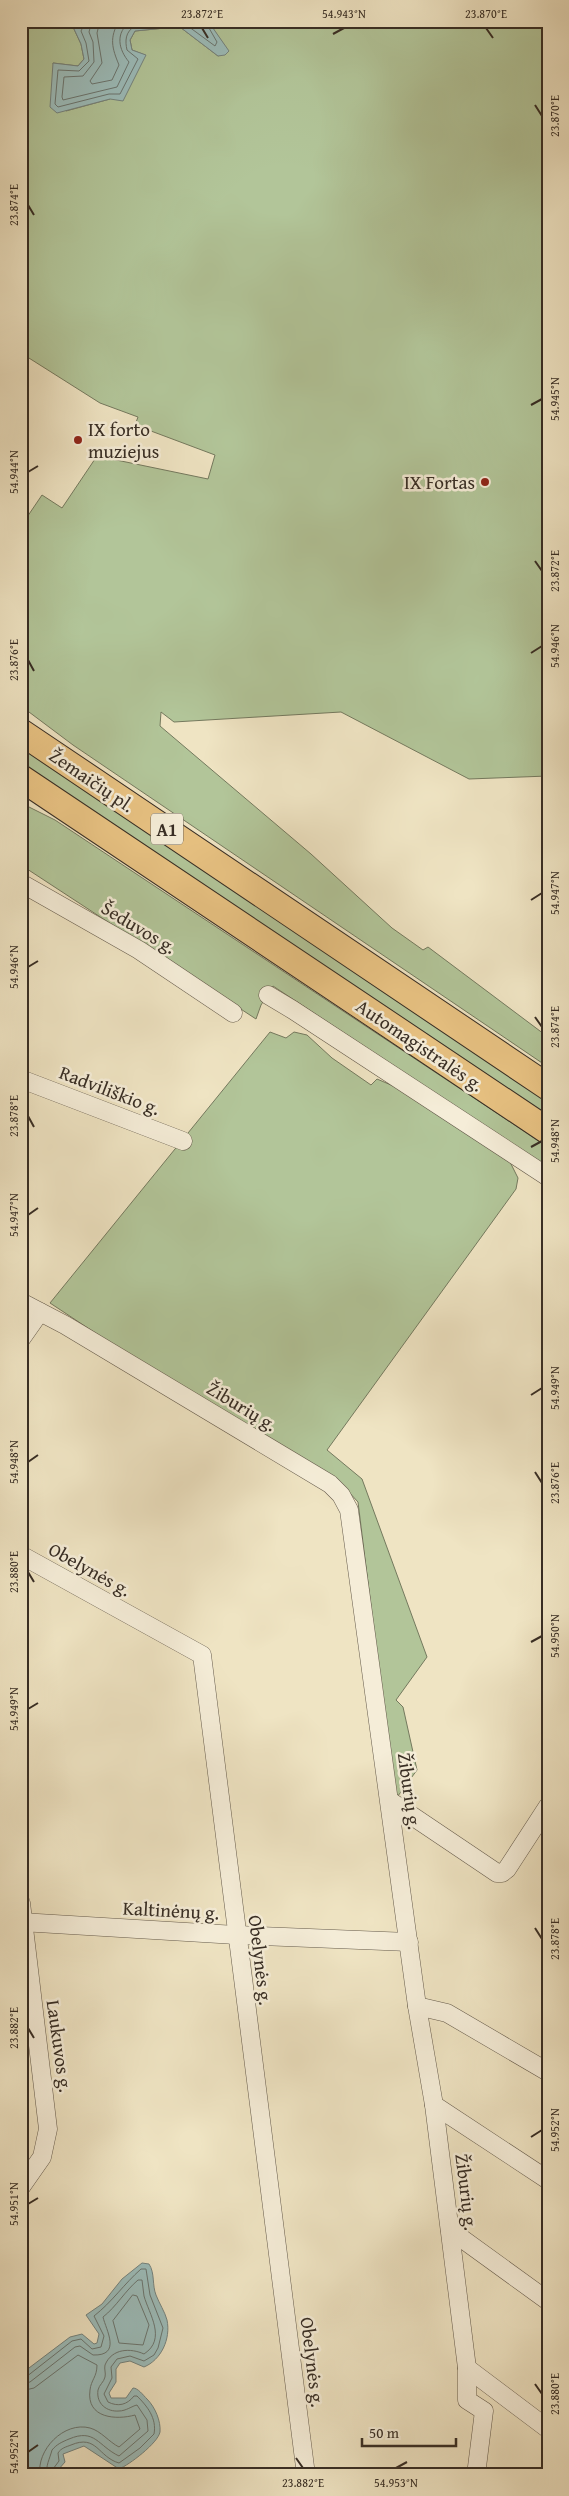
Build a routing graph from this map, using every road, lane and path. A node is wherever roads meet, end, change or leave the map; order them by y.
1 (21, 732) edge
2 (21, 778) edge
3 (21, 883) edge
4 (312, 928) joint
5 (292, 960) joint
6 (268, 995) dead end
7 (233, 1013) dead end
8 (21, 1079) edge
9 (548, 1087) edge
10 (548, 1131) edge
11 (183, 1140) dead end
12 (548, 1177) edge
13 (21, 1302) edge
14 (40, 1312) junction
15 (21, 1340) edge
16 (21, 1555) edge
17 (390, 1801) junction
18 (548, 1806) edge
19 (21, 1903) edge
20 (23, 1922) edge
21 (236, 1935) junction
22 (409, 1942) junction
23 (417, 2006) junction
24 (548, 2072) edge
25 (434, 2105) junction
26 (548, 2180) edge
27 (21, 2187) edge
28 (450, 2230) junction
29 (548, 2301) edge
30 (467, 2368) junction
31 (548, 2429) edge
32 (306, 2475) edge
33 (476, 2475) edge

1 - 4 highway, Žemaičių pl. / A1
2 - 5 highway, Žemaičių pl. / A1
3 - 7 street, Šeduvos g.
4 - 9 highway, Automagistralės g. / A1
5 - 10 highway, Automagistralės g. / A1
6 - 12 street
8 - 11 street, Radviliškio g.
13 - 14 street, Žiburių g.
14 - 15 street
14 - 17 street, Žiburių g.
16 - 21 street, Obelynės g.
17 - 18 street
17 - 22 street, Žiburių g.
19 - 20 street, Laukuvos g.
20 - 21 street, Kaltinėnų g.
20 - 27 street, Laukuvos g.
21 - 22 street, Kaltinėnų g.
21 - 32 street, Obelynės g.
22 - 23 street, Žiburių g.
23 - 24 street
23 - 25 street, Žiburių g.
25 - 26 street
25 - 28 street, Žiburių g.
28 - 29 street
28 - 30 street, Žiburių g.
30 - 31 street
30 - 33 street, Žiburių g.

